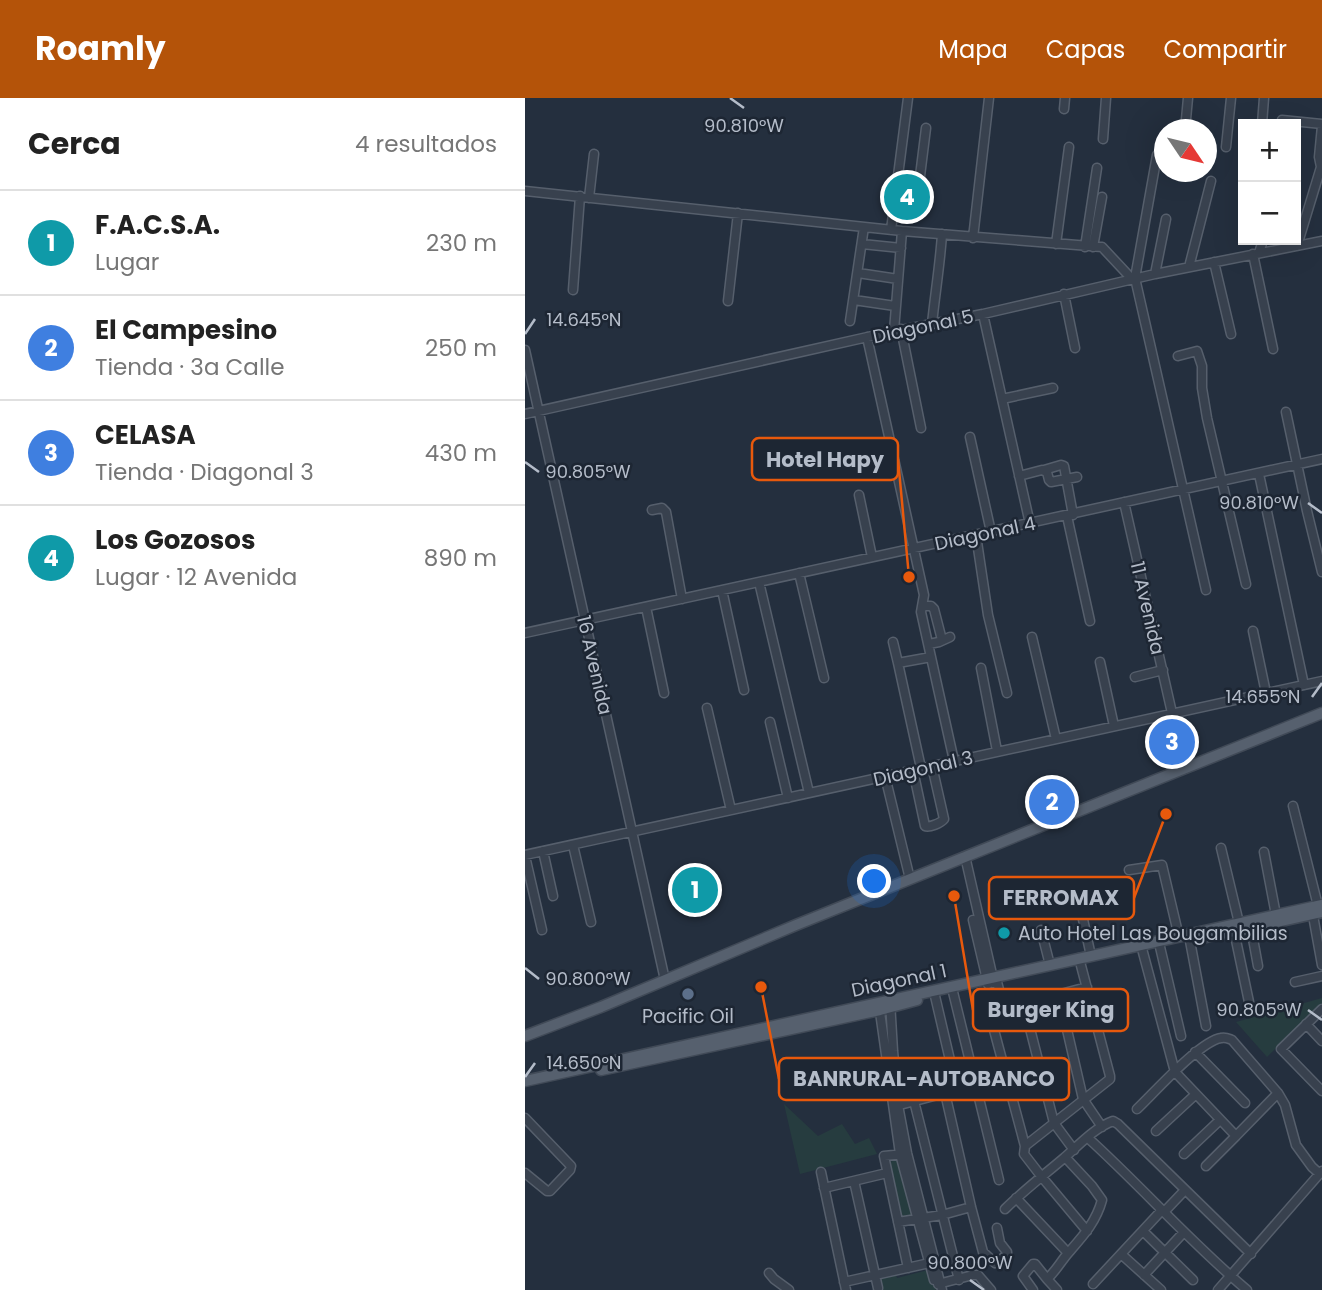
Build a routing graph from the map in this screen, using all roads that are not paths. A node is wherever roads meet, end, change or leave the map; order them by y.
1 (908, 98) edge
2 (989, 98) edge
3 (1065, 98) edge
4 (1106, 98) edge
5 (1188, 98) edge
6 (1231, 98) edge
7 (1264, 98) edge
8 (1064, 108) dead end
9 (1186, 119) edge
10 (1262, 119) edge
11 (1301, 122) edge
12 (1322, 125) edge
13 (926, 128) dead end
14 (1103, 139) dead end
15 (1226, 146) dead end
16 (1069, 147) dead end
17 (594, 154) dead end
18 (1097, 168) dead end
19 (1154, 171) edge
20 (1211, 182) edge
21 (897, 184) junction
22 (919, 184) junction
23 (525, 191) edge
24 (585, 197) junction
25 (1102, 197) dead end
26 (917, 200) dead end
27 (738, 213) junction
28 (1166, 219) dead end
29 (864, 227) junction
30 (891, 230) junction
31 (902, 231) junction
32 (942, 234) junction
33 (973, 238) junction
34 (1322, 241) edge
35 (862, 244) junction
36 (1056, 244) junction
37 (1260, 245) edge
38 (1297, 246) junction
39 (1089, 247) junction
40 (901, 248) junction
41 (1256, 254) junction
42 (1214, 262) junction
43 (1189, 267) junction
44 (858, 272) junction
45 (1155, 274) junction
46 (898, 279) junction
47 (1134, 279) junction
48 (573, 290) dead end
49 (1064, 295) junction
50 (853, 300) junction
51 (728, 301) dead end
52 (895, 306) junction
53 (983, 314) junction
54 (849, 321) dead end
55 (932, 324) junction
56 (897, 330) junction
57 (1231, 334) dead end
58 (867, 337) junction
59 (1075, 348) dead end
60 (1273, 349) dead end
61 (525, 350) edge
62 (1178, 356) dead end
63 (1053, 388) dead end
64 (1002, 399) junction
65 (538, 411) junction
66 (1286, 412) dead end
67 (525, 414) edge
68 (921, 428) dead end
69 (970, 437) dead end
70 (1322, 459) edge
71 (1297, 465) junction
72 (1044, 470) junction
73 (1259, 474) junction
74 (1020, 476) junction
75 (1077, 477) dead end
76 (1066, 479) junction
77 (1221, 481) junction
78 (1182, 489) junction
79 (859, 495) dead end
80 (1124, 502) junction
81 (652, 510) dead end
82 (1070, 515) junction
83 (1030, 524) junction
84 (991, 532) junction
85 (975, 535) junction
86 (913, 548) junction
87 (872, 557) junction
88 (1322, 572) edge
89 (799, 573) junction
90 (759, 582) junction
91 (1246, 584) dead end
92 (722, 590) junction
93 (1206, 590) dead end
94 (682, 599) junction
95 (922, 606) junction
96 (646, 607) junction
97 (585, 620) junction
98 (1090, 621) dead end
99 (1253, 631) dead end
100 (525, 633) edge
101 (1032, 637) dead end
102 (893, 642) dead end
103 (929, 644) junction
104 (931, 657) junction
105 (1100, 662) dead end
106 (898, 663) junction
107 (981, 668) dead end
108 (1163, 670) junction
109 (1135, 677) dead end
110 (824, 678) dead end
111 (1322, 681) edge
112 (1304, 685) junction
113 (744, 690) dead end
114 (664, 693) dead end
115 (1007, 693) dead end
116 (1266, 694) junction
117 (707, 708) dead end
118 (1172, 713) junction
119 (1322, 713) edge
120 (770, 722) dead end
121 (1114, 726) junction
122 (1056, 738) junction
123 (997, 751) junction
124 (954, 761) junction
125 (932, 766) junction
126 (917, 769) junction
127 (885, 776) junction
128 (809, 793) junction
129 (788, 798) junction
130 (1293, 806) dead end
131 (731, 810) junction
132 (633, 832) junction
133 (573, 845) junction
134 (1221, 848) dead end
135 (543, 851) junction
136 (1264, 852) dead end
137 (525, 855) edge
138 (962, 857) junction
139 (1129, 870) dead end
140 (909, 879) junction
141 (553, 896) dead end
142 (1079, 901) dead end
143 (1318, 910) edge
144 (1276, 915) junction
145 (591, 922) dead end
146 (1235, 927) junction
147 (1251, 928) junction
148 (542, 930) dead end
149 (1041, 930) dead end
150 (1179, 936) junction
151 (1190, 941) junction
152 (1160, 947) junction
153 (1142, 948) junction
154 (1091, 956) junction
155 (1321, 959) edge
156 (1080, 962) junction
157 (1050, 965) junction
158 (1258, 965) dead end
159 (1322, 976) edge
160 (665, 979) junction
161 (992, 981) junction
162 (1295, 982) dead end
163 (1087, 987) junction
164 (953, 992) junction
165 (1059, 995) junction
166 (935, 996) junction
167 (1249, 1002) dead end
168 (885, 1005) junction
169 (1024, 1005) junction
170 (1004, 1009) junction
171 (1322, 1009) edge
172 (1305, 1024) junction
173 (1206, 1026) dead end
174 (1181, 1036) dead end
175 (525, 1037) edge
176 (1322, 1041) edge
177 (1168, 1050) junction
178 (1195, 1052) junction
179 (1181, 1065) junction
180 (1175, 1072) junction
181 (525, 1081) edge
182 (525, 1087) edge
183 (1322, 1091) edge
184 (945, 1093) junction
185 (1278, 1093) junction
186 (1196, 1094) junction
187 (1083, 1099) junction
188 (914, 1101) junction
189 (1245, 1103) dead end
190 (895, 1106) junction
191 (1137, 1109) dead end
192 (525, 1118) edge
193 (1220, 1120) junction
194 (1054, 1123) junction
195 (1102, 1127) junction
196 (1156, 1131) dead end
197 (1235, 1136) junction
198 (1088, 1138) junction
199 (1025, 1146) junction
200 (1074, 1150) junction
201 (904, 1154) junction
202 (1184, 1154) dead end
203 (1065, 1157) junction
204 (1206, 1166) dead end
205 (525, 1172) edge
206 (821, 1172) dead end
207 (887, 1173) junction
208 (1321, 1173) edge
209 (1041, 1176) junction
210 (999, 1180) dead end
211 (854, 1181) junction
212 (824, 1188) junction
213 (1185, 1190) junction
214 (1016, 1198) junction
215 (971, 1208) junction
216 (1005, 1209) dead end
217 (1163, 1211) junction
218 (943, 1215) junction
219 (921, 1219) junction
220 (898, 1222) junction
221 (997, 1228) dead end
222 (1087, 1231) junction
223 (1143, 1231) junction
224 (1184, 1231) junction
225 (1165, 1252) junction
226 (1068, 1253) junction
227 (1121, 1254) junction
228 (1251, 1254) junction
229 (932, 1262) junction
230 (908, 1268) junction
231 (769, 1273) dead end
232 (875, 1275) junction
233 (1144, 1275) junction
234 (1231, 1276) junction
235 (1047, 1279) junction
236 (959, 1280) junction
237 (1193, 1280) dead end
238 (1093, 1284) dead end
239 (845, 1286) edge
240 (939, 1287) edge
241 (878, 1288) dead end
242 (789, 1290) edge
243 (991, 1290) edge
244 (1033, 1290) edge
245 (1057, 1290) edge
246 (1161, 1290) edge
247 (1218, 1290) edge
248 (1247, 1290) edge

1 - 21 street
2 - 33 street
3 - 8 street
4 - 14 street
5 - 9 street
6 - 15 street
7 - 10 street
11 - 12 street
12 - 38 street
13 - 22 street
16 - 36 street
17 - 24 street
18 - 39 street
19 - 47 street
20 - 43 street
21 - 22 street
21 - 30 street
22 - 26 street
23 - 24 street
24 - 27 street
24 - 48 street
25 - 39 street
27 - 29 street
27 - 51 street
28 - 45 street
29 - 30 street
29 - 35 street
30 - 31 street
31 - 32 street
31 - 40 street
32 - 33 street
32 - 55 street
33 - 36 street
34 - 38 street, Diagonal 5
35 - 40 street
35 - 44 street
36 - 39 street
37 - 41 street
38 - 41 street, Diagonal 5
39 - 47 street
40 - 46 street
41 - 42 street, Diagonal 5
41 - 60 street
42 - 43 street, Diagonal 5
42 - 57 street
43 - 45 street, Diagonal 5
44 - 46 street
44 - 50 street
45 - 47 street, Diagonal 5
46 - 52 street
47 - 49 street, Diagonal 5
47 - 78 street
49 - 53 street, Diagonal 5
49 - 59 street
50 - 52 street
50 - 54 street
52 - 56 street
53 - 55 street, Diagonal 5
53 - 64 street
55 - 56 street, Diagonal 5
56 - 58 street, Diagonal 5
56 - 68 street
58 - 65 street, Diagonal 5
58 - 86 street
61 - 65 street, 16 Avenida
62 - 77 street
63 - 64 street
64 - 74 street
65 - 67 street, Diagonal 5
65 - 97 street, 16 Avenida
66 - 71 street
69 - 84 street
70 - 71 street, Diagonal 4
71 - 73 street, Diagonal 4
71 - 88 street
72 - 74 street
72 - 76 street
72 - 76 street
73 - 77 street, Diagonal 4
73 - 112 street
74 - 83 street
75 - 76 street
76 - 82 street
77 - 78 street, Diagonal 4
77 - 91 street
78 - 80 street, Diagonal 4
78 - 93 street
79 - 87 street
80 - 82 street, Diagonal 4
80 - 108 street, 11 Avenida
81 - 94 street
82 - 83 street, Diagonal 4
82 - 98 street
83 - 84 street, Diagonal 4
84 - 85 street, Diagonal 4
85 - 86 street, Diagonal 4
85 - 115 street
86 - 87 street, Diagonal 4
86 - 95 street
87 - 89 street, Diagonal 4
89 - 90 street, Diagonal 4
89 - 110 street
90 - 92 street, Diagonal 4
90 - 128 street
92 - 94 street, Diagonal 4
92 - 113 street
94 - 96 street, Diagonal 4
95 - 103 street
95 - 103 street
96 - 97 street, Diagonal 4
96 - 114 street
97 - 100 street, Diagonal 4
97 - 132 street, 16 Avenida
99 - 116 street
101 - 122 street
102 - 106 street
103 - 104 street
104 - 106 street
104 - 124 street
105 - 121 street
106 - 126 street
107 - 123 street
108 - 109 street
108 - 118 street, 11 Avenida
111 - 112 street, Diagonal 3
112 - 116 street, Diagonal 3
116 - 118 street, Diagonal 3
117 - 131 street
118 - 121 street, Diagonal 3
119 - 138 main road
120 - 129 street
121 - 122 street, Diagonal 3
122 - 123 street, Diagonal 3
123 - 124 street, Diagonal 3
124 - 125 street, Diagonal 3
125 - 126 street, Diagonal 3
125 - 126 street
126 - 127 street, Diagonal 3
127 - 128 street, Diagonal 3
127 - 140 street
128 - 129 street, Diagonal 3
129 - 131 street, Diagonal 3
130 - 143 street
131 - 132 street, Diagonal 3
132 - 133 street, Diagonal 3
132 - 160 street, 16 Avenida
133 - 135 street, Diagonal 3
133 - 145 street
134 - 146 street
135 - 137 street, Diagonal 3
135 - 141 street
136 - 144 street
137 - 148 street
138 - 140 main road
138 - 161 street
139 - 150 street
140 - 160 main road
142 - 154 street
143 - 144 main road, Diagonal 1
143 - 147 main road, Diagonal 1
143 - 155 street
144 - 146 main road, Diagonal 1
146 - 147 main road, Diagonal 1
146 - 150 main road, Diagonal 1
146 - 151 main road, Diagonal 1
146 - 167 street
147 - 158 street
149 - 157 street
150 - 153 main road, Diagonal 1
151 - 152 main road, Diagonal 1
151 - 173 street
152 - 153 main road, Diagonal 1
152 - 174 street
153 - 154 main road, Diagonal 1
153 - 156 main road, Diagonal 1
153 - 177 street
154 - 156 main road, Diagonal 1
156 - 157 main road, Diagonal 1
156 - 161 main road, Diagonal 1
156 - 163 street
157 - 161 main road, Diagonal 1
159 - 162 street
160 - 175 main road
161 - 164 main road, Diagonal 1
161 - 168 main road, Diagonal 1
161 - 170 street
163 - 165 street
163 - 187 street
164 - 166 main road, Diagonal 1
164 - 210 street
165 - 169 street
165 - 187 street
166 - 168 main road, Diagonal 1
166 - 184 street
168 - 181 main road, Diagonal 1
168 - 182 main road, Diagonal 1
168 - 190 street
169 - 170 street
169 - 194 street
170 - 199 street
171 - 172 street
172 - 176 street
172 - 183 street
177 - 179 street
177 - 180 street
178 - 179 street
178 - 185 street
178 - 189 street
179 - 180 street
180 - 186 street
180 - 191 street
184 - 188 street
184 - 215 street
185 - 197 street
185 - 208 street
186 - 193 street
186 - 196 street
187 - 194 street
187 - 195 street
188 - 190 street
188 - 218 street
190 - 201 street
192 - 205 street
193 - 197 street
193 - 202 street
194 - 199 street
194 - 200 street
195 - 198 street
195 - 213 street
197 - 204 street
198 - 200 street
198 - 217 street
199 - 209 street
200 - 203 street
201 - 207 street
201 - 219 street
203 - 209 street
203 - 222 street
206 - 212 street
207 - 211 street
207 - 220 street
208 - 228 street
209 - 214 street
209 - 222 street
211 - 212 street
211 - 232 street
212 - 239 street
213 - 217 street
213 - 228 street
214 - 216 street
214 - 226 street
215 - 218 street
215 - 221 street
217 - 223 street
217 - 224 street
218 - 219 street
218 - 236 street
219 - 220 street
219 - 229 street
220 - 230 street
222 - 226 street
223 - 225 street
223 - 227 street
224 - 225 street
224 - 234 street
225 - 233 street
225 - 237 street
226 - 235 street
227 - 233 street
227 - 238 street
228 - 234 street
229 - 230 street
229 - 240 street
230 - 232 street
231 - 242 street
232 - 239 street
232 - 241 street
233 - 246 street
234 - 247 street
234 - 248 street
235 - 244 street
235 - 245 street
236 - 240 street
236 - 243 street

